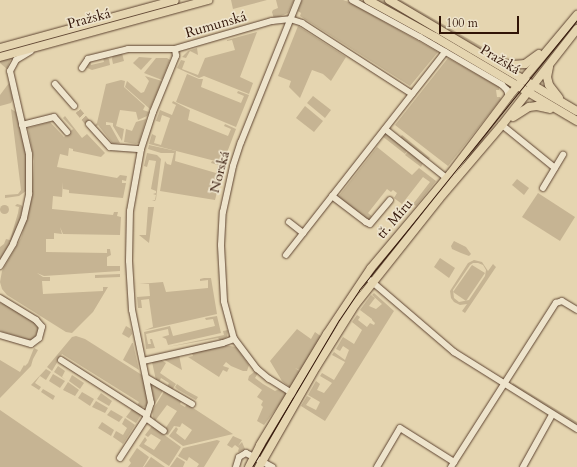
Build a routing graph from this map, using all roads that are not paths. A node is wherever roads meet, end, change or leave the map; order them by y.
1 (175, 0) edge
2 (208, 0) edge
3 (298, 0) edge
4 (352, 0) edge
5 (368, 0) edge
6 (389, 0) edge
7 (576, 16) edge
8 (289, 20) junction
9 (577, 29) edge
10 (40, 46) junction
11 (0, 48) edge
12 (175, 49) junction
13 (446, 52) junction
14 (0, 57) edge
15 (489, 58) junction
16 (551, 62) junction
17 (82, 68) dead end
18 (529, 82) junction
19 (55, 84) dead end
20 (518, 86) junction
21 (412, 94) junction
22 (531, 94) junction
23 (509, 96) junction
24 (76, 108) tunnel mouth
25 (575, 109) edge
26 (564, 114) junction
27 (577, 121) edge
28 (89, 124) tunnel mouth
29 (22, 125) junction
30 (502, 125) junction
31 (385, 129) junction
32 (68, 132) dead end
33 (141, 149) junction
34 (563, 155) dead end
35 (555, 168) junction
36 (450, 180) junction
37 (543, 188) dead end
38 (332, 196) junction
39 (390, 200) dead end
40 (289, 222) dead end
41 (303, 233) junction
42 (286, 255) dead end
43 (0, 266) edge
44 (366, 276) junction
45 (373, 282) junction
46 (1, 298) edge
47 (577, 310) edge
48 (0, 335) edge
49 (234, 339) junction
50 (61, 360) dead end
51 (143, 361) junction
52 (147, 378) junction
53 (504, 385) junction
54 (295, 395) junction
55 (192, 404) dead end
56 (552, 415) junction
57 (146, 416) junction
58 (577, 429) edge
59 (164, 431) dead end
60 (254, 456) junction
61 (120, 458) dead end
62 (261, 464) edge
63 (453, 465) edge
64 (236, 467) edge
65 (249, 467) edge
66 (272, 467) edge
67 (377, 467) edge
68 (523, 467) edge

1 - 11 main road, Pražská
2 - 10 main road, Pražská
3 - 8 street
4 - 13 street, Pražská
5 - 20 main road, Pražská
6 - 15 main road, Pražská
7 - 15 main road
7 - 18 main road, tř. Míru
8 - 12 street, Rumunská
8 - 21 street, Rumunská
8 - 49 street, Norská
9 - 16 main road, tř. Míru
10 - 14 main road, Pražská
10 - 29 street
12 - 17 street, Rumunská
12 - 33 street
13 - 21 street
13 - 23 street, Pražská
15 - 18 main road, Pražská
16 - 18 main road, tř. Míru
16 - 25 main road
18 - 20 main road, tř. Míru
18 - 22 main road, tř. Míru
18 - 25 main road, Pražská
19 - 24 street
20 - 22 main road, Pražská
20 - 23 main road, tř. Míru
21 - 31 street
22 - 26 main road, Pražská
22 - 30 main road, tř. Míru
23 - 36 main road, tř. Míru
26 - 27 main road
26 - 30 main road
28 - 33 street
29 - 32 street
29 - 43 street
30 - 35 street
30 - 36 main road, tř. Míru
31 - 36 street
31 - 38 street
33 - 51 street
34 - 35 street
35 - 37 street
36 - 44 main road, tř. Míru
36 - 45 main road, tř. Míru
38 - 39 street
38 - 41 street
40 - 41 street
41 - 42 street
44 - 45 street
44 - 54 main road, tř. Míru
45 - 53 street
45 - 54 main road, tř. Míru
46 - 48 street
47 - 53 street
49 - 51 street
49 - 54 street, Norská
50 - 57 street
51 - 52 street
52 - 55 street
52 - 57 street
53 - 56 street
53 - 63 street
54 - 60 main road, tř. Míru
54 - 62 main road, tř. Míru
56 - 58 street
56 - 68 street
57 - 59 street
57 - 61 street
60 - 62 street
60 - 64 street
60 - 65 main road, tř. Míru
62 - 66 street
63 - 67 street

